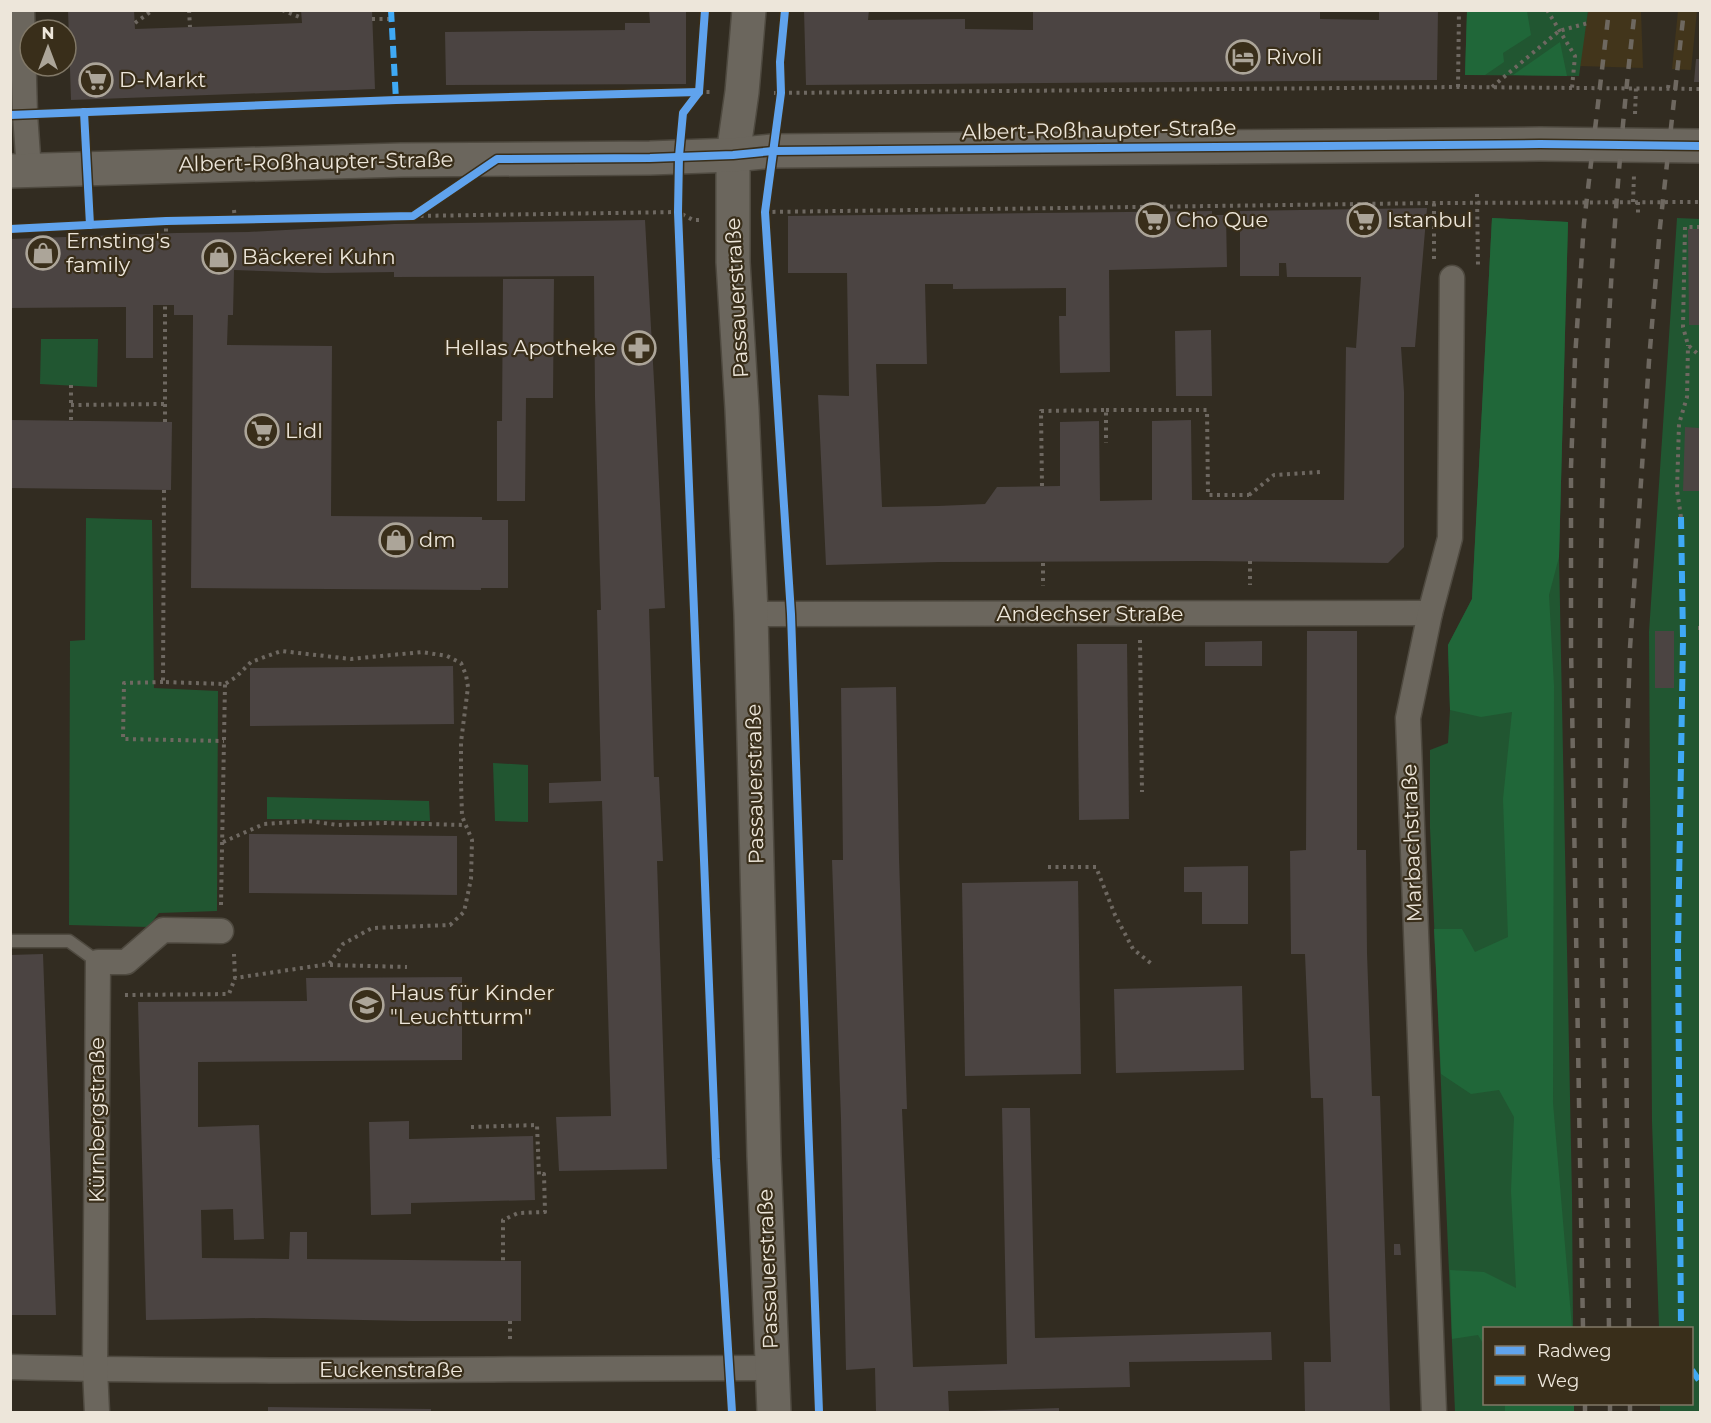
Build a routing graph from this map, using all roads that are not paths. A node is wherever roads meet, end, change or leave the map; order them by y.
1 (22, 10) edge
2 (749, 10) edge
3 (1701, 146) edge
4 (733, 155) junction
5 (20, 170) edge
6 (1452, 278) dead end
7 (1430, 613) junction
8 (751, 614) junction
9 (221, 932) road end
10 (10, 941) edge
11 (98, 962) junction
12 (10, 1367) edge
13 (772, 1368) junction
14 (95, 1369) junction
15 (97, 1413) edge
16 (774, 1413) edge
17 (1434, 1413) edge

1 - 5 street
2 - 4 main road, Passauerstraße
3 - 4 main road, Albert-Roßhaupter-Straße
4 - 5 main road, Albert-Roßhaupter-Straße
4 - 8 main road, Passauerstraße
6 - 7 street, Marbachstraße
7 - 8 street, Andechser Straße
7 - 17 street, Marbachstraße
8 - 13 main road, Passauerstraße
9 - 11 street
10 - 11 lane
11 - 14 street, Kürnbergstraße
12 - 14 street, Euckenstraße
13 - 14 street, Euckenstraße
13 - 16 main road, Passauerstraße
14 - 15 street, Kürnbergstraße

